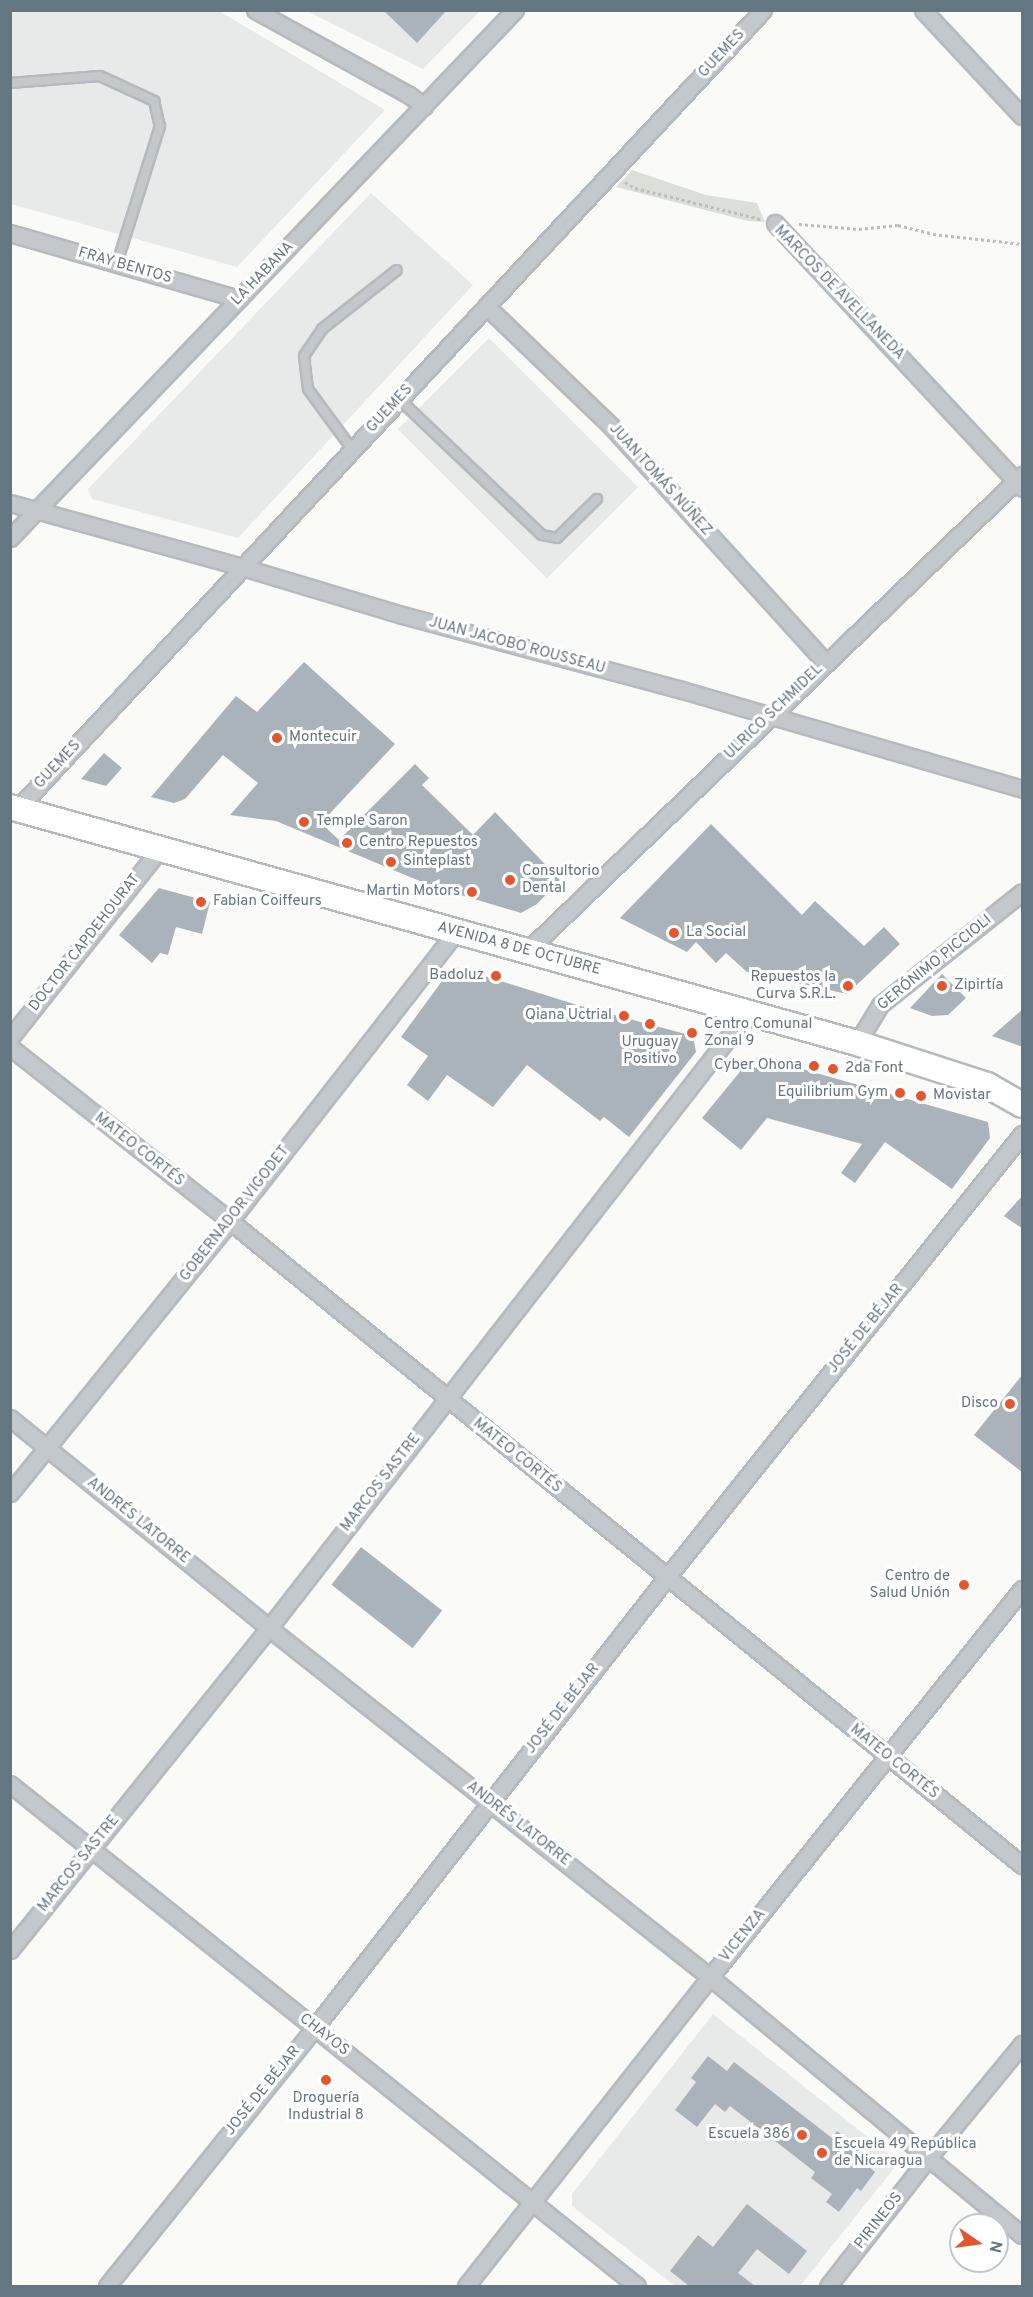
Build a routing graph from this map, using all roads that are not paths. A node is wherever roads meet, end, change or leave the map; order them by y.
1 (255, 10) edge
2 (515, 10) edge
3 (763, 10) edge
4 (923, 10) edge
5 (10, 82) edge
6 (424, 106) junction
7 (1023, 116) edge
8 (775, 223) road end
9 (10, 233) edge
10 (117, 263) junction
11 (397, 270) dead end
12 (239, 298) junction
13 (486, 306) junction
14 (399, 399) junction
15 (352, 449) junction
16 (1020, 481) edge
17 (597, 499) dead end
18 (10, 503) edge
19 (37, 511) junction
20 (10, 538) edge
21 (242, 567) junction
22 (825, 662) junction
23 (771, 716) junction
24 (1023, 789) edge
25 (14, 808) edge
26 (160, 849) junction
27 (1023, 892) edge
28 (456, 932) junction
29 (527, 951) junction
30 (746, 1011) junction
31 (10, 1038) edge
32 (857, 1043) junction
33 (10, 1047) edge
34 (1023, 1105) edge
35 (1023, 1134) edge
36 (230, 1221) junction
37 (447, 1399) junction
38 (10, 1418) edge
39 (47, 1447) junction
40 (10, 1493) edge
41 (666, 1577) junction
42 (1023, 1589) edge
43 (269, 1628) junction
44 (888, 1757) junction
45 (10, 1784) edge
46 (491, 1802) junction
47 (91, 1849) junction
48 (1023, 1865) edge
49 (10, 1950) edge
50 (710, 1977) junction
51 (315, 2027) junction
52 (1023, 2044) edge
53 (928, 2158) junction
54 (533, 2201) junction
55 (1023, 2235) edge
56 (107, 2286) edge
57 (466, 2286) edge
58 (637, 2286) edge
59 (828, 2286) edge

1 - 6 street
2 - 6 street, LA HABANA
3 - 13 street, GUEMES
4 - 7 street
5 - 10 lane
6 - 12 street, LA HABANA
8 - 16 street, MARCOS DE AVELLANEDA
9 - 10 street, FRAY BENTOS
10 - 12 street, FRAY BENTOS
11 - 15 lane
12 - 19 street, LA HABANA
13 - 14 street, GUEMES
13 - 22 street, JUAN TOMÁS NÚÑEZ
14 - 15 street, GUEMES
14 - 17 lane
15 - 21 street, GUEMES
16 - 22 street, ULRICO SCHMIDEL
18 - 19 street, JUAN JACOBO ROUSSEAU
19 - 20 street, LA HABANA
19 - 21 street, JUAN JACOBO ROUSSEAU
21 - 23 street, JUAN JACOBO ROUSSEAU
21 - 25 street, GUEMES
22 - 23 street, ULRICO SCHMIDEL
23 - 24 street, JUAN JACOBO ROUSSEAU
23 - 29 street, ULRICO SCHMIDEL
25 - 26 main road, AVENIDA 8 DE OCTUBRE
26 - 28 main road, AVENIDA 8 DE OCTUBRE
26 - 31 street, DOCTOR CAPDEHOURAT
27 - 32 street, GERÓNIMO PICCIOLI
28 - 29 main road, AVENIDA 8 DE OCTUBRE
28 - 36 street, GOBERNADOR VIGODET
29 - 30 main road, AVENIDA 8 DE OCTUBRE
30 - 32 main road, AVENIDA 8 DE OCTUBRE
30 - 37 street, MARCOS SASTRE
32 - 34 main road, AVENIDA 8 DE OCTUBRE
33 - 36 street, MATEO CORTÉS
35 - 41 street, JOSÉ DE BÉJAR
36 - 37 street, MATEO CORTÉS
36 - 39 street, GOBERNADOR VIGODET
37 - 41 street, MATEO CORTÉS
37 - 43 street, MARCOS SASTRE
38 - 39 street, ANDRÉS LATORRE
39 - 40 street, GOBERNADOR VIGODET
39 - 43 street, ANDRÉS LATORRE
41 - 44 street, MATEO CORTÉS
41 - 46 street, JOSÉ DE BÉJAR
42 - 44 street, VICENZA
43 - 46 street, ANDRÉS LATORRE
43 - 47 street, MARCOS SASTRE
44 - 48 street, MATEO CORTÉS
44 - 50 street, VICENZA
45 - 47 street, CHAYOS
46 - 50 street, ANDRÉS LATORRE
46 - 51 street, JOSÉ DE BÉJAR
47 - 49 street, MARCOS SASTRE
47 - 51 street, CHAYOS
50 - 53 street, ANDRÉS LATORRE
50 - 54 street, VICENZA
51 - 54 street, CHAYOS
51 - 56 street, JOSÉ DE BÉJAR
52 - 53 street, PIRINEOS
53 - 55 street, ANDRÉS LATORRE
53 - 59 street, PIRINEOS
54 - 57 street, VICENZA
54 - 58 street, CHAYOS

